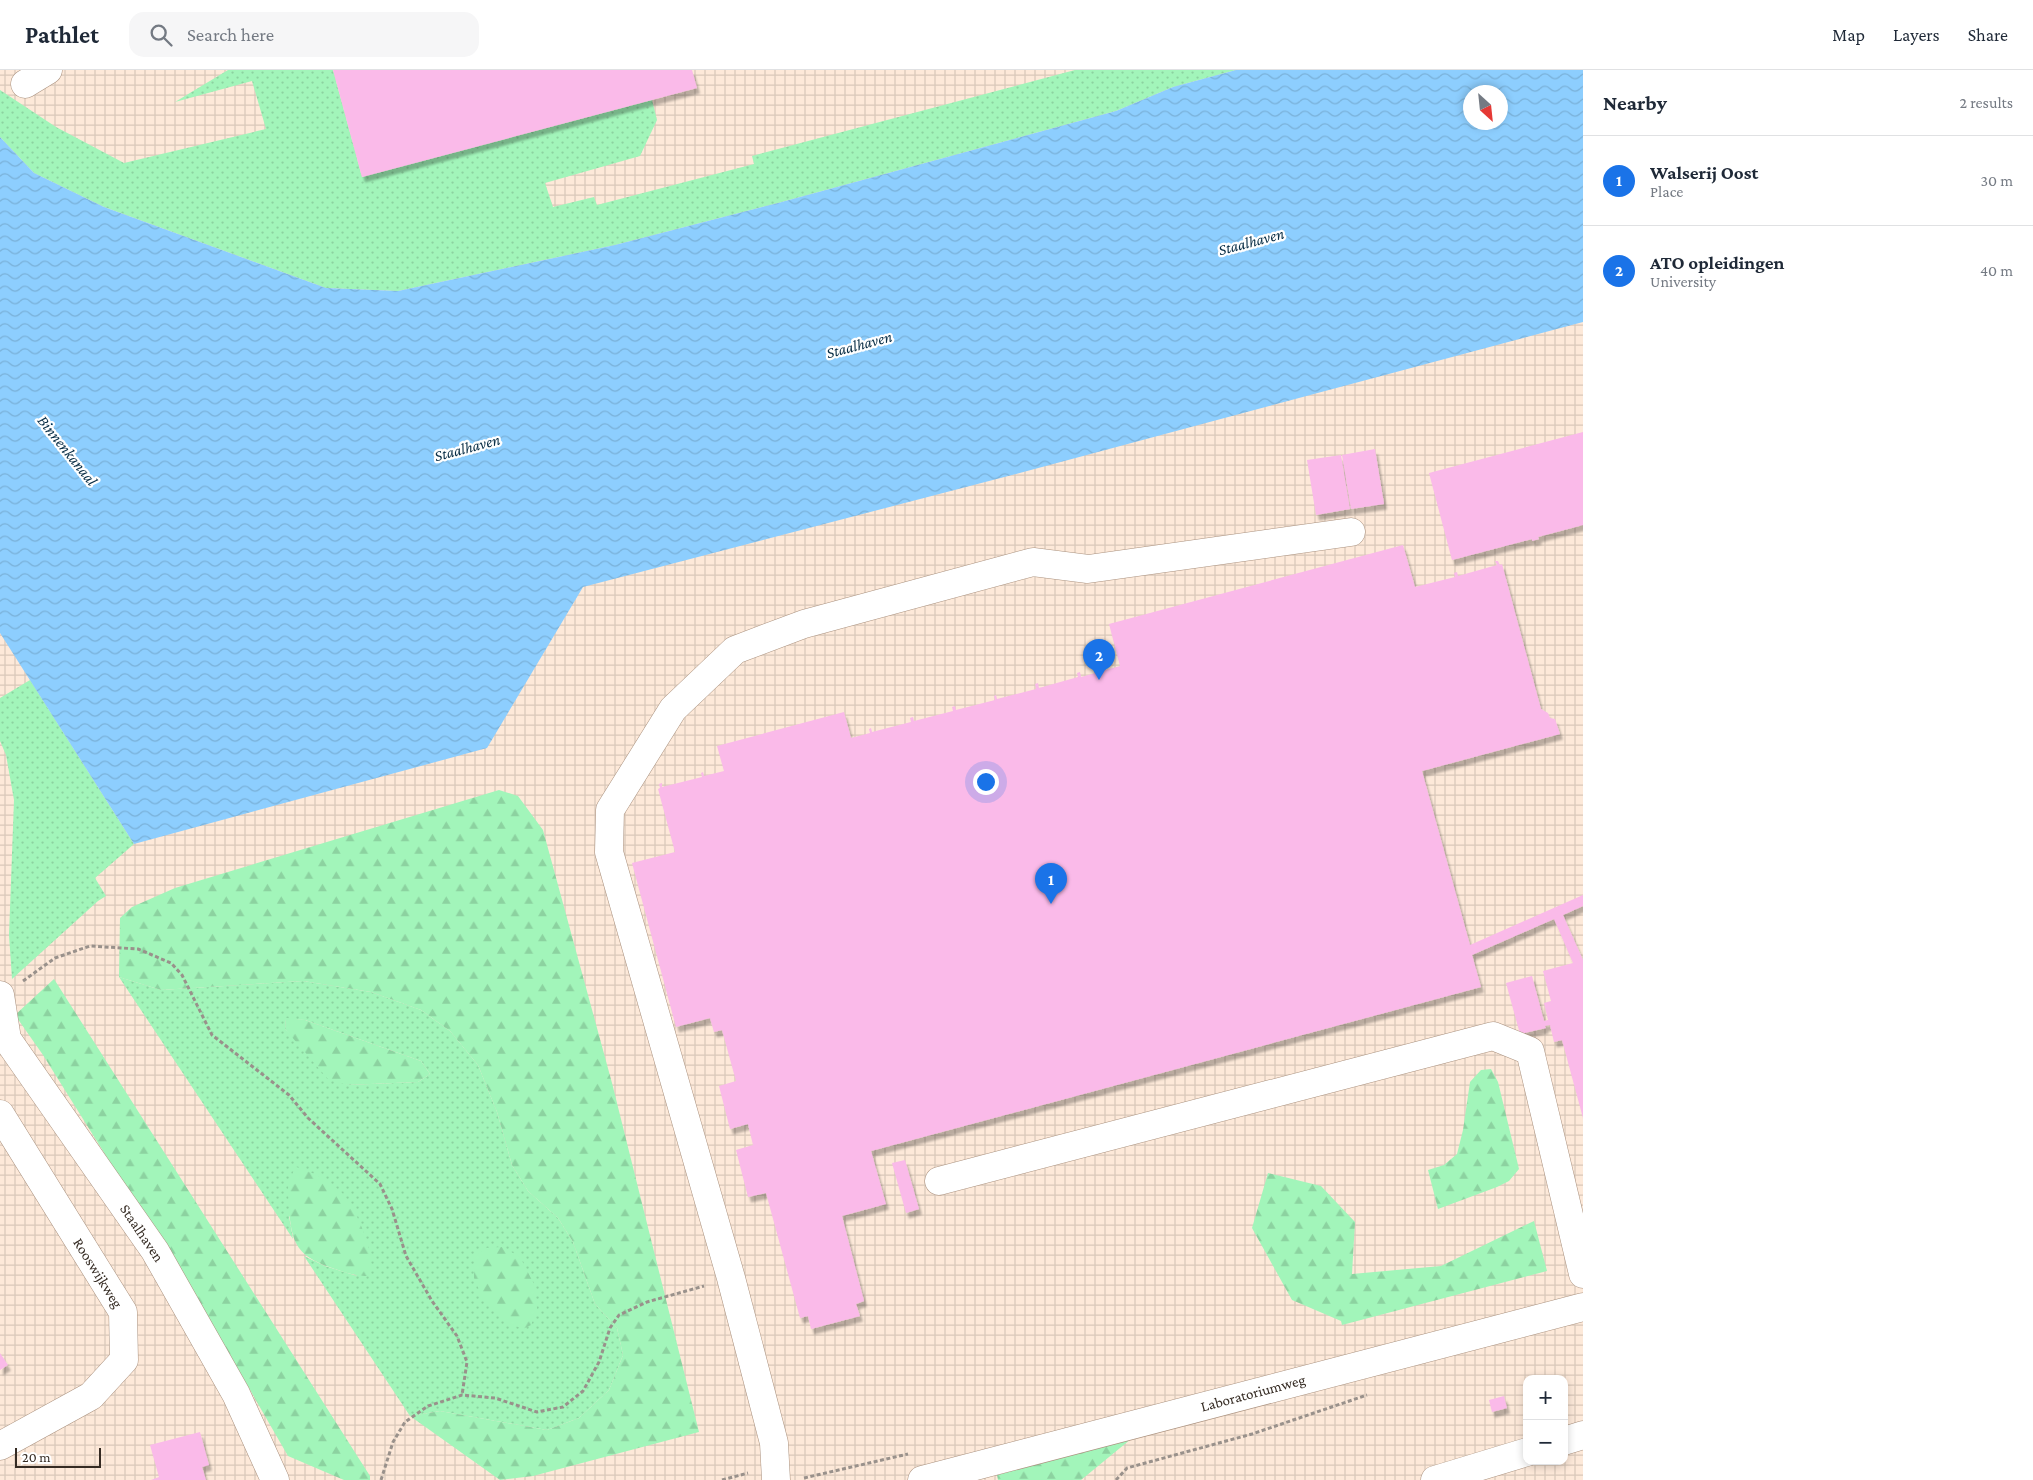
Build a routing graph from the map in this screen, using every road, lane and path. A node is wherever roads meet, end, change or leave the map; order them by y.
1 (48, 70) edge
2 (25, 84) dead end
3 (1351, 532) dead end
4 (0, 996) edge
5 (0, 1114) edge
6 (939, 1181) dead end
7 (1583, 1274) edge
8 (731, 1278) junction
9 (1583, 1307) edge
10 (1371, 1394) dead end
11 (462, 1395) junction
12 (1583, 1435) edge
13 (1568, 1440) edge
14 (0, 1446) edge
15 (1523, 1453) edge
16 (275, 1480) edge
17 (381, 1480) edge
18 (776, 1480) edge
19 (922, 1480) edge
20 (1116, 1480) edge
21 (1435, 1480) edge

1 - 2 street
3 - 8 street
4 - 11 path
4 - 16 street, Staalhaven
5 - 14 street, Rooswijkweg
6 - 7 street
8 - 11 path
8 - 18 street
9 - 19 street, Laboratoriumweg
10 - 20 path
11 - 17 path
12 - 13 street
15 - 21 street

